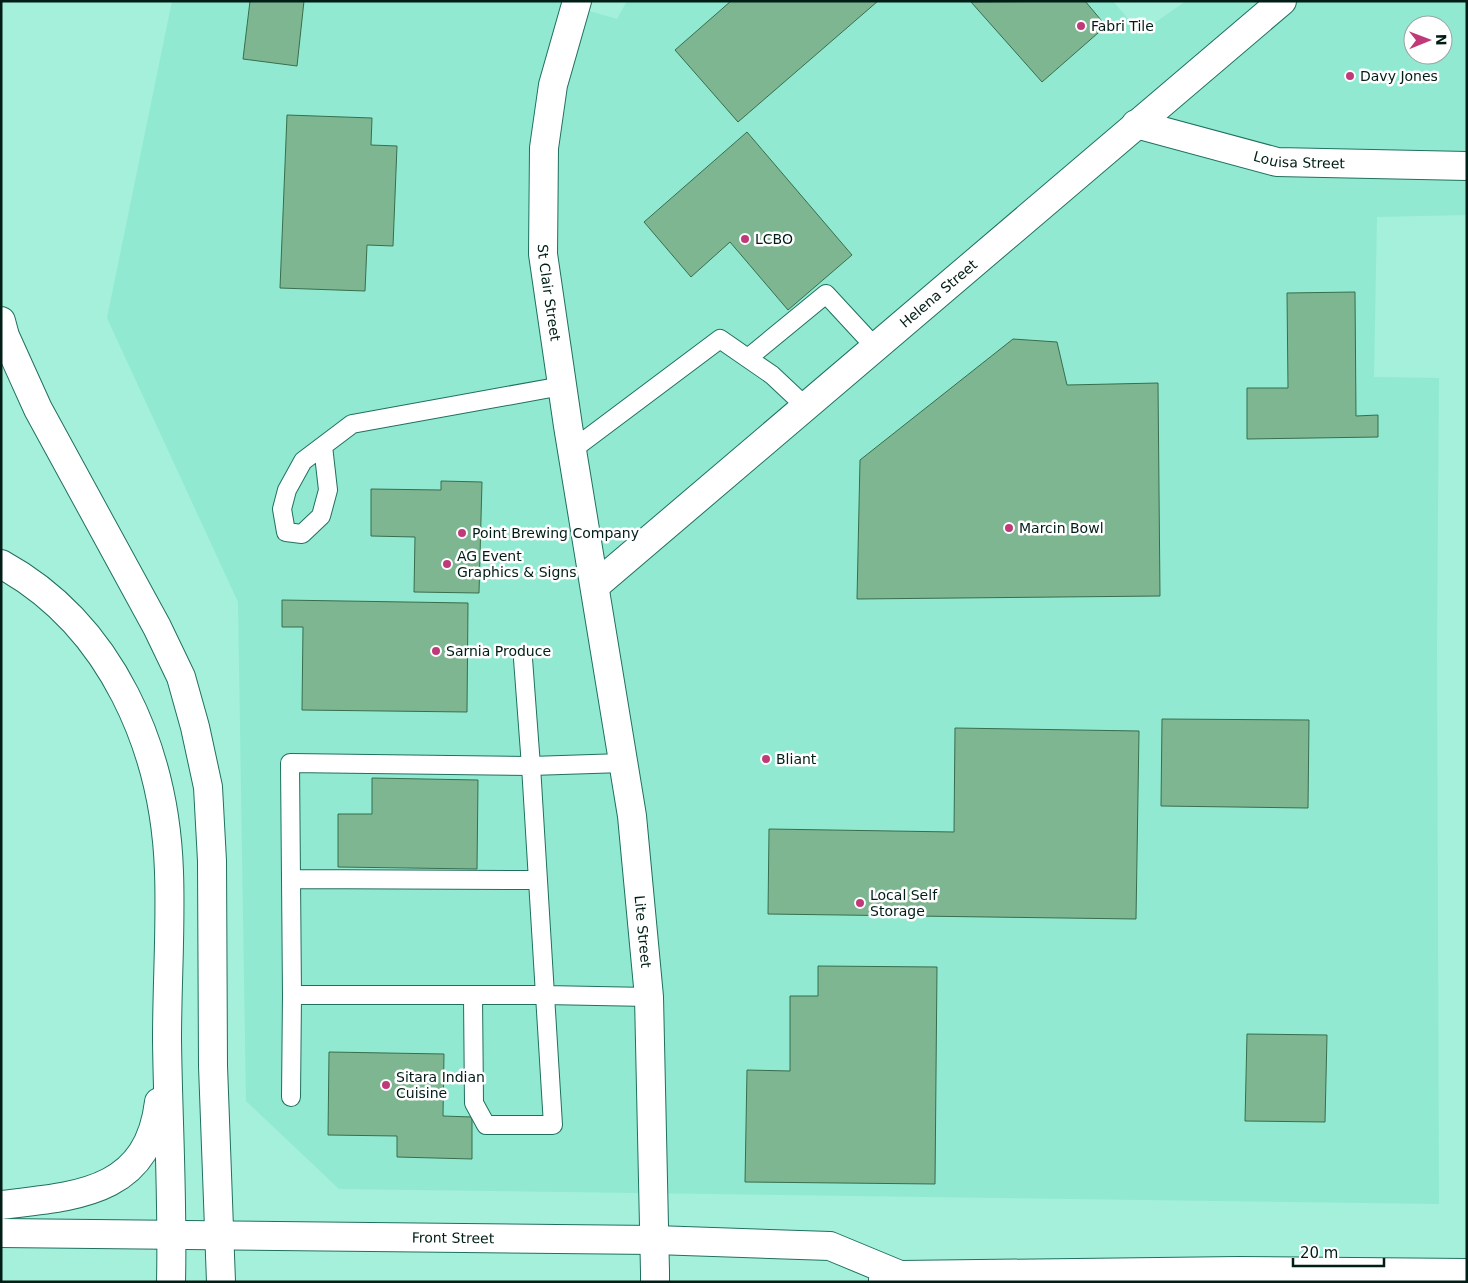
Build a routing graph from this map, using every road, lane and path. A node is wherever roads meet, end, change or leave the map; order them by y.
1 (577, 1) edge
2 (1282, 1) edge
3 (1136, 124) junction
4 (1467, 166) edge
5 (1, 321) edge
6 (875, 347) junction
7 (748, 358) junction
8 (562, 386) junction
9 (805, 406) junction
10 (323, 446) dead end
11 (572, 450) junction
12 (1, 564) edge
13 (595, 586) junction
14 (523, 659) dead end
15 (623, 763) junction
16 (531, 766) junction
17 (291, 879) junction
18 (538, 880) junction
19 (292, 995) junction
20 (545, 995) junction
21 (473, 996) junction
22 (649, 997) junction
23 (167, 1039) junction
24 (291, 1097) dead end
25 (1, 1205) edge
26 (1, 1233) edge
27 (221, 1235) junction
28 (172, 1236) junction
29 (655, 1240) junction
30 (1467, 1274) edge
31 (655, 1277) edge
32 (888, 1278) edge
33 (171, 1282) edge
34 (221, 1282) edge

1 - 8 main road, St Clair Street
2 - 3 main road, Helena Street
3 - 4 main road, Louisa Street
3 - 6 main road, Helena Street
5 - 27 main road
6 - 7 lane
6 - 9 main road, Helena Street
7 - 9 lane
7 - 11 lane
8 - 10 lane
8 - 11 main road, St Clair Street
9 - 13 main road, Helena Street
11 - 13 main road, St Clair Street
12 - 23 main road
13 - 15 main road, Lite Street
14 - 16 lane
15 - 16 lane
15 - 22 main road, Lite Street
16 - 17 lane
16 - 18 lane
17 - 18 lane
17 - 19 lane
18 - 20 lane
19 - 21 lane
19 - 24 lane
20 - 21 lane
20 - 21 lane
20 - 22 lane
22 - 29 main road, Lite Street
23 - 25 main road
23 - 28 main road
26 - 28 main road, Front Street
27 - 28 main road, Front Street
27 - 29 main road, Front Street
27 - 34 main road
28 - 33 main road
29 - 31 main road, Lite Street
29 - 32 main road, Front Street
30 - 32 main road, Front Street

